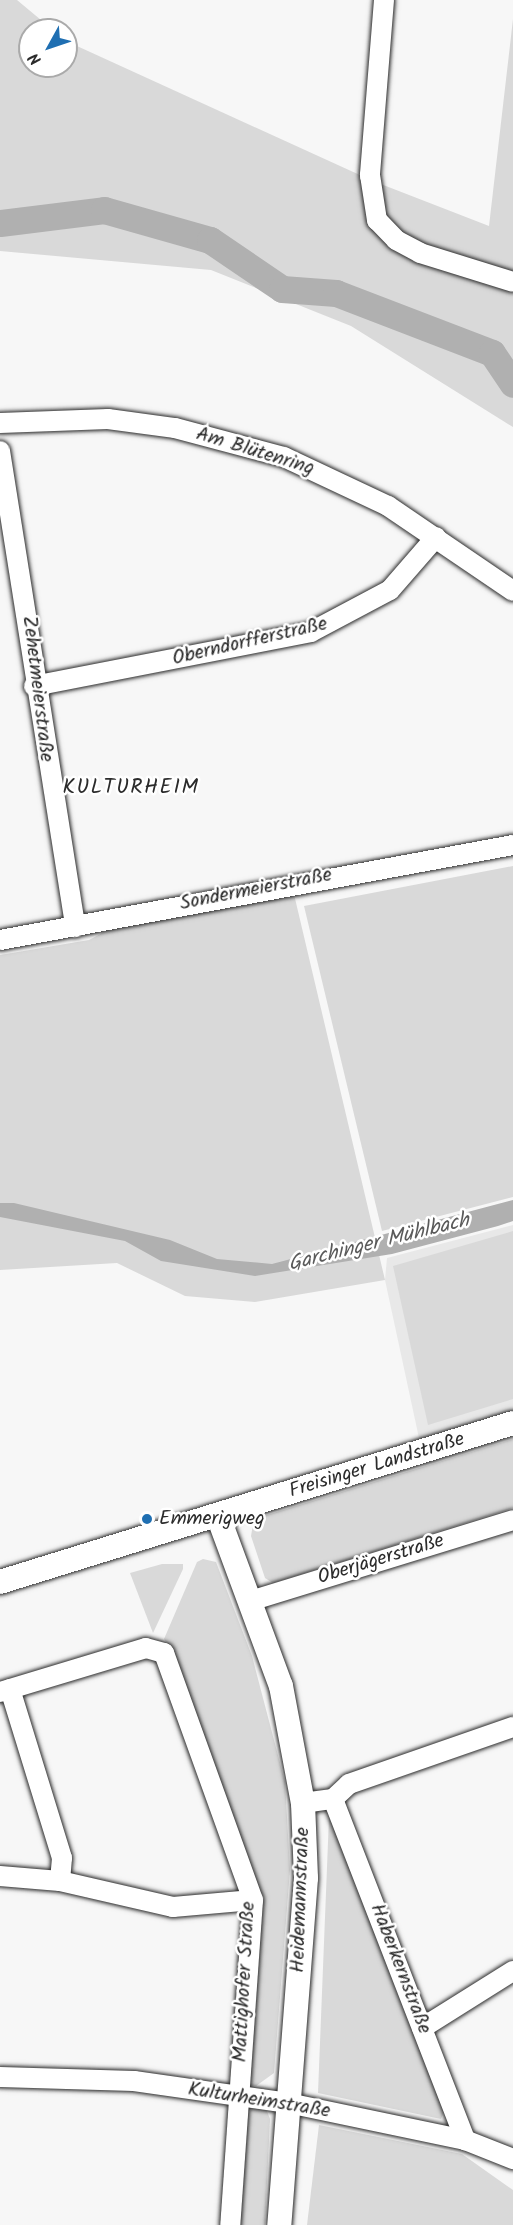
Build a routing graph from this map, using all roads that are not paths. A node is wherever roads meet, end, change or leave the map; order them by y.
1 (384, 0) edge
2 (513, 282) edge
3 (0, 423) edge
4 (0, 451) edge
5 (436, 537) junction
6 (513, 591) edge
7 (34, 686) junction
8 (513, 845) edge
9 (75, 927) junction
10 (0, 940) edge
11 (513, 1423) edge
12 (218, 1516) junction
13 (513, 1520) edge
14 (0, 1582) edge
15 (250, 1601) junction
16 (5, 1690) edge
17 (513, 1727) edge
18 (333, 1799) junction
19 (303, 1803) junction
20 (0, 1876) edge
21 (60, 1881) junction
22 (253, 1900) junction
23 (513, 1971) edge
24 (422, 2028) junction
25 (0, 2077) edge
26 (238, 2096) junction
27 (288, 2103) junction
28 (465, 2140) junction
29 (513, 2159) edge
30 (230, 2225) edge
31 (279, 2225) edge

1 - 2 street
3 - 5 street, Am Blütenring
4 - 7 street, Zehetmeierstraße
5 - 6 street, Am Blütenring
5 - 7 street, Oberndorfferstraße
7 - 9 street, Zehetmeierstraße
8 - 9 street, Sondermeierstraße
9 - 10 street, Sondermeierstraße
11 - 12 main road, Freisinger Landstraße
12 - 14 main road, Freisinger Landstraße
12 - 15 main road, Heidemannstraße
13 - 15 street, Oberjägerstraße
15 - 19 main road, Heidemannstraße
16 - 21 street
16 - 22 street, Mattighofer Straße
17 - 18 street
18 - 19 street
18 - 24 street, Haberkernstraße
19 - 27 main road, Heidemannstraße
20 - 21 street
21 - 22 street
22 - 26 street, Mattighofer Straße
23 - 24 street
24 - 28 street, Haberkernstraße
25 - 26 street, Kulturheimstraße
26 - 27 street, Kulturheimstraße
26 - 30 street, Mattighofer Straße
27 - 28 street, Kulturheimstraße
27 - 31 main road, Heidemannstraße
28 - 29 street, Kulturheimstraße

